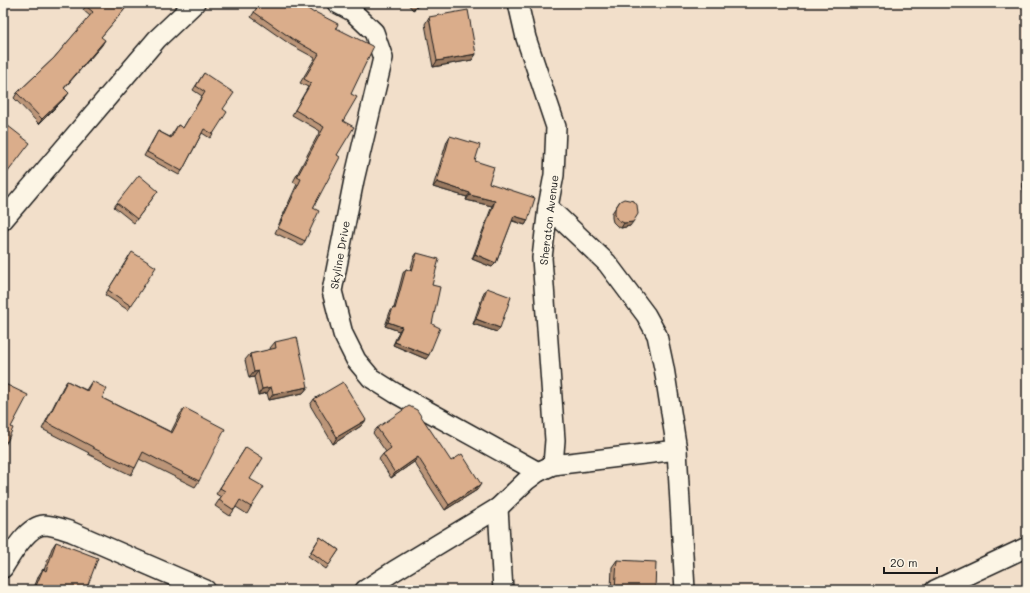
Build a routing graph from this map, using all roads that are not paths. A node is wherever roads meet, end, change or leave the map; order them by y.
1 (195, 3) edge
2 (337, 3) edge
3 (518, 3) edge
4 (548, 207) junction
5 (3, 220) edge
6 (677, 450) junction
7 (546, 469) junction
8 (498, 508) junction
9 (1027, 547) edge
10 (3, 568) edge
11 (206, 590) edge
12 (365, 590) edge
13 (503, 590) edge
14 (685, 590) edge
15 (935, 590) edge

1 - 5 street
2 - 7 street, Skyline Drive
3 - 4 street, Sheraton Avenue
4 - 6 street
4 - 7 street, Sheraton Avenue
6 - 7 street
6 - 14 street
7 - 8 street
8 - 12 street
8 - 13 street
9 - 15 street
10 - 11 street

